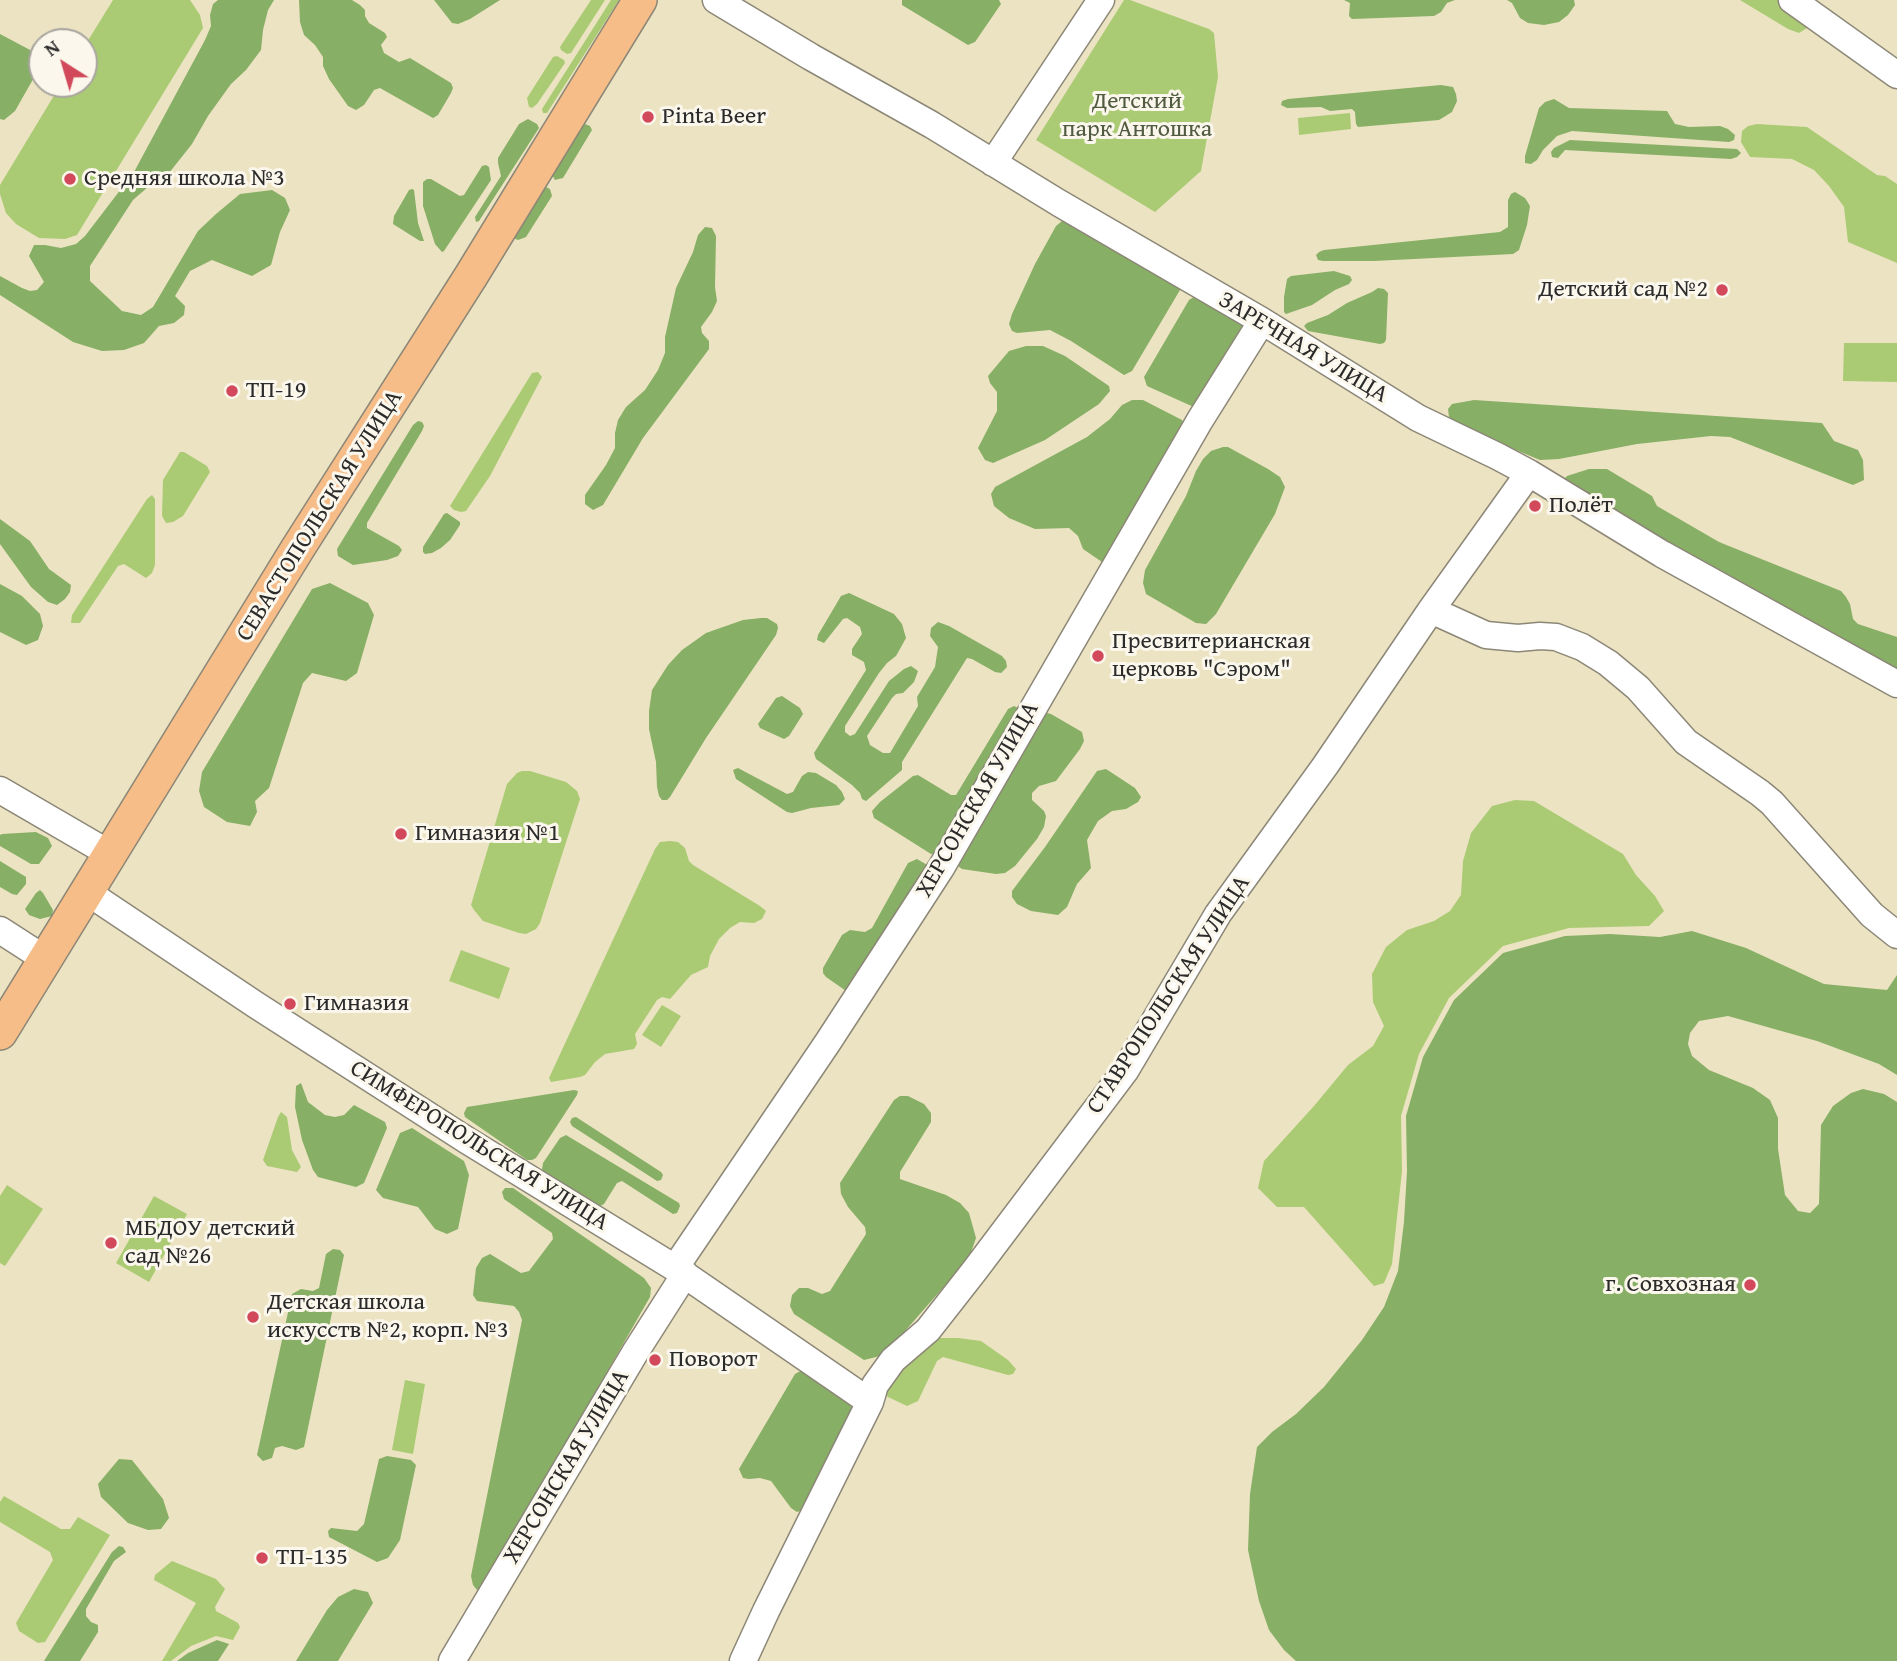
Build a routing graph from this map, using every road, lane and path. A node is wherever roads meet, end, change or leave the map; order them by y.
1 (640, 0) edge
2 (716, 0) edge
3 (1101, 0) edge
4 (1792, 0) edge
5 (1897, 75) edge
6 (993, 163) junction
7 (1262, 321) junction
8 (1529, 473) junction
9 (1431, 610) junction
10 (1897, 684) edge
11 (0, 790) edge
12 (110, 854) junction
13 (87, 892) junction
14 (0, 930) edge
15 (1897, 935) edge
16 (45, 959) junction
17 (0, 1033) edge
18 (680, 1271) junction
19 (870, 1402) junction
20 (452, 1661) edge
21 (743, 1661) edge

1 - 12 main road, СЕВАСТОПОЛЬСКАЯ УЛИЦА
2 - 6 street, ЗАРЕЧНАЯ УЛИЦА
3 - 6 street
4 - 5 street
6 - 7 street, ЗАРЕЧНАЯ УЛИЦА
7 - 8 street, ЗАРЕЧНАЯ УЛИЦА
7 - 18 street, ХЕРСОНСКАЯ УЛИЦА
8 - 9 street, СТАВРОПОЛЬСКАЯ УЛИЦА
8 - 10 street, ЗАРЕЧНАЯ УЛИЦА
9 - 15 street
9 - 19 street, СТАВРОПОЛЬСКАЯ УЛИЦА
11 - 12 street
12 - 13 main road, СЕВАСТОПОЛЬСКАЯ УЛИЦА
13 - 16 main road, СЕВАСТОПОЛЬСКАЯ УЛИЦА
13 - 18 street, СИМФЕРОПОЛЬСКАЯ УЛИЦА
14 - 16 street
16 - 17 main road, СЕВАСТОПОЛЬСКАЯ УЛИЦА
18 - 19 street, СИМФЕРОПОЛЬСКАЯ УЛИЦА
18 - 20 street, ХЕРСОНСКАЯ УЛИЦА
19 - 21 street, СТАВРОПОЛЬСКАЯ УЛИЦА

